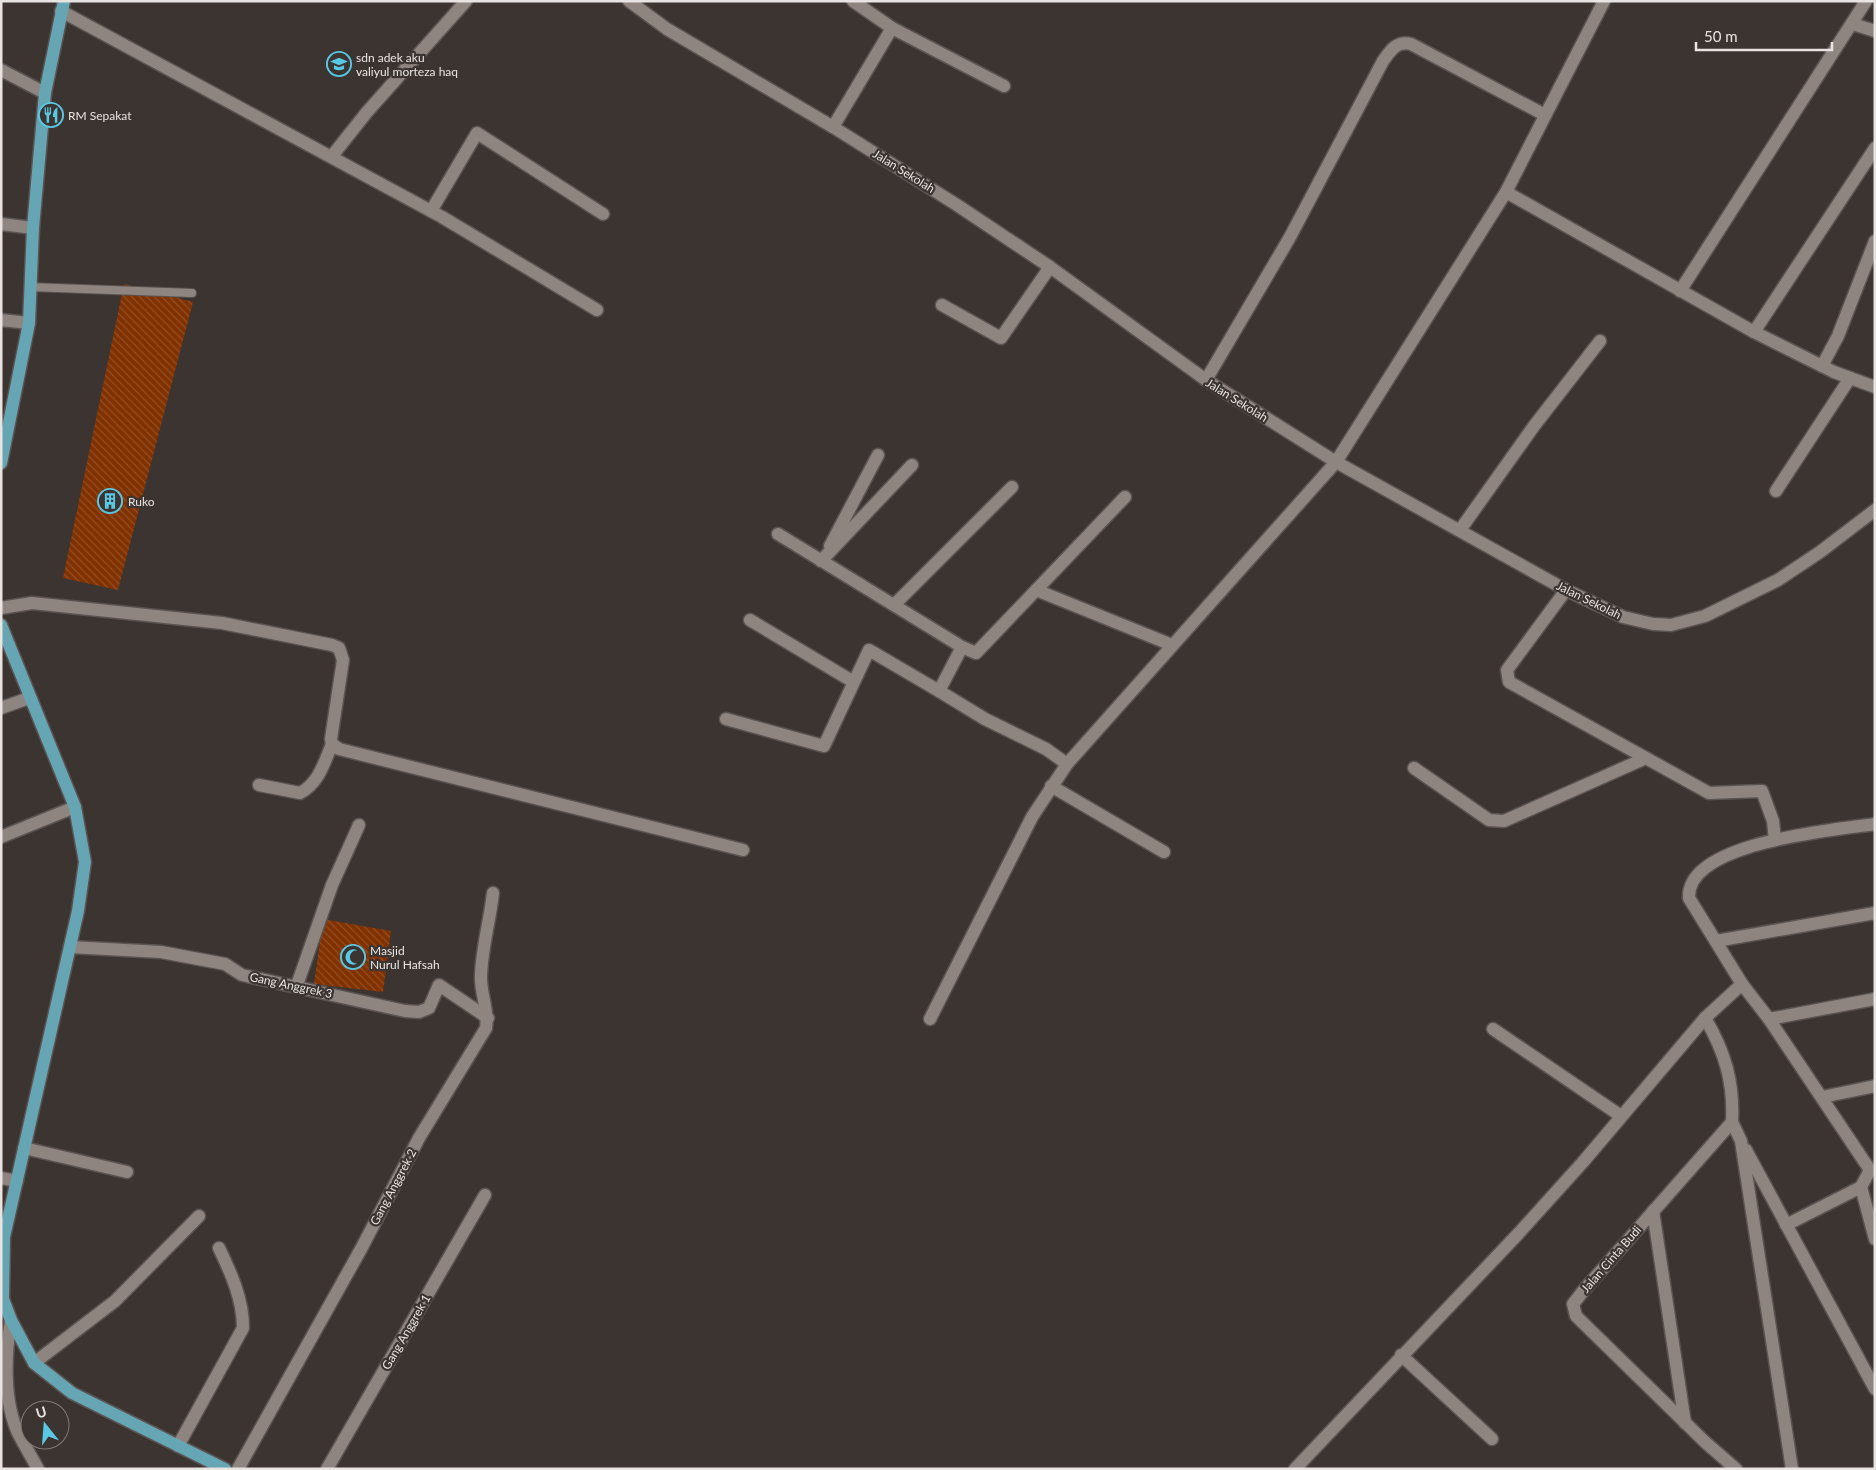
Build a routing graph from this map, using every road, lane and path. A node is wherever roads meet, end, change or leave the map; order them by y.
1 (466, 1) edge
2 (629, 1) edge
3 (853, 1) edge
4 (1604, 1) edge
5 (1866, 1) edge
6 (62, 6) edge
7 (1853, 24) junction
8 (892, 28) junction
9 (1875, 31) edge
10 (1, 70) edge
11 (1004, 86) dead end
12 (45, 92) junction
13 (1545, 115) junction
14 (833, 127) junction
15 (1875, 148) edge
16 (332, 156) junction
17 (1506, 192) junction
18 (431, 211) junction
19 (603, 214) dead end
20 (1, 224) edge
21 (33, 228) junction
22 (1875, 241) edge
23 (1050, 268) junction
24 (30, 287) junction
25 (1680, 291) junction
26 (192, 293) dead end
27 (942, 305) dead end
28 (597, 310) dead end
29 (1, 320) edge
30 (29, 323) junction
31 (1754, 332) junction
32 (1600, 341) dead end
33 (1822, 366) junction
34 (1850, 378) junction
35 (1206, 380) junction
36 (1875, 387) edge
37 (878, 455) dead end
38 (1336, 462) junction
39 (1, 463) edge
40 (912, 465) dead end
41 (1012, 488) dead end
42 (1776, 491) dead end
43 (1125, 497) dead end
44 (1875, 510) edge
45 (1460, 530) junction
46 (778, 534) dead end
47 (822, 561) junction
48 (1036, 590) junction
49 (1566, 590) junction
50 (894, 606) junction
51 (1, 608) edge
52 (750, 620) dead end
53 (1, 625) edge
54 (1172, 645) junction
55 (962, 647) junction
56 (852, 681) junction
57 (938, 691) junction
58 (29, 698) junction
59 (1, 708) edge
60 (726, 719) dead end
61 (332, 744) junction
62 (1646, 758) junction
63 (1067, 764) junction
64 (1414, 768) dead end
65 (259, 785) dead end
66 (1051, 786) junction
67 (76, 807) junction
68 (359, 824) dead end
69 (1875, 824) edge
70 (1, 837) edge
71 (1776, 840) junction
72 (743, 850) dead end
73 (1164, 852) dead end
74 (493, 893) dead end
75 (1875, 913) edge
76 (1716, 942) junction
77 (70, 947) junction
78 (1742, 984) junction
79 (297, 986) junction
80 (1875, 999) edge
81 (488, 1018) junction
82 (1705, 1018) junction
83 (1769, 1018) junction
84 (930, 1019) dead end
85 (1493, 1029) dead end
86 (1875, 1086) edge
87 (1822, 1097) junction
88 (1621, 1116) junction
89 (1732, 1122) junction
90 (1742, 1141) junction
91 (24, 1148) junction
92 (1872, 1170) edge
93 (126, 1172) dead end
94 (1, 1178) edge
95 (17, 1181) junction
96 (1862, 1187) junction
97 (484, 1195) dead end
98 (1654, 1211) junction
99 (199, 1216) dead end
100 (1786, 1225) junction
101 (1875, 1239) edge
102 (219, 1248) dead end
103 (2, 1299) edge
104 (11, 1320) junction
105 (1401, 1356) junction
106 (34, 1364) junction
107 (1875, 1389) edge
108 (1685, 1423) junction
109 (1492, 1439) dead end
110 (178, 1446) junction
111 (38, 1469) edge
112 (225, 1469) edge
113 (238, 1469) edge
114 (327, 1469) edge
115 (1296, 1469) edge
116 (1736, 1469) edge
117 (1792, 1469) edge

1 - 16 street
2 - 14 street, Jalan Sekolah
3 - 8 street
4 - 13 street
5 - 7 street
6 - 12 main road
6 - 16 street
7 - 9 street
7 - 25 street
8 - 11 street
8 - 14 street
10 - 12 street
12 - 21 main road
13 - 17 street
13 - 35 street
14 - 23 street, Jalan Sekolah
15 - 31 street
16 - 18 street
17 - 25 street
17 - 38 street
18 - 19 street
18 - 28 street
20 - 21 street
21 - 24 main road
22 - 33 street
23 - 27 street
23 - 35 street, Jalan Sekolah
24 - 26 lane
24 - 30 main road
25 - 31 street
29 - 30 street
30 - 39 main road
31 - 33 street
32 - 45 street
33 - 34 street
34 - 36 street
34 - 42 street
35 - 38 street, Jalan Sekolah
37 - 47 street
38 - 45 street, Jalan Sekolah
38 - 54 street
40 - 47 street
41 - 50 street
43 - 48 street
44 - 49 street, Jalan Sekolah
45 - 49 street, Jalan Sekolah
46 - 47 street
47 - 50 street
48 - 54 street
48 - 55 street
49 - 62 street
50 - 55 street
51 - 61 street
52 - 56 street
53 - 58 main road
54 - 63 street
55 - 57 street
56 - 57 street
56 - 60 street
57 - 63 street
58 - 59 street
58 - 67 main road
61 - 65 street
61 - 72 street
62 - 64 street
62 - 71 street
63 - 66 street
66 - 73 street
66 - 84 street
67 - 70 street
67 - 77 main road
68 - 79 street
69 - 71 street
71 - 76 street
74 - 81 street
75 - 76 street
76 - 78 street
77 - 79 street, Gang Anggrek 3
77 - 91 main road
78 - 82 street
78 - 83 street
79 - 81 street, Gang Anggrek 3
80 - 83 street
81 - 113 street, Gang Anggrek 2
82 - 88 street
82 - 89 street
83 - 87 street
85 - 88 street
86 - 87 street
87 - 92 street
88 - 105 street
89 - 90 street
89 - 98 street, Jalan Cinta Budi
90 - 100 street
90 - 117 street
91 - 93 street
91 - 95 main road
92 - 96 street
94 - 95 street
95 - 103 main road
96 - 100 street
96 - 101 street
97 - 114 street, Gang Anggrek 1
98 - 108 street
98 - 108 street, Jalan Cinta Budi
99 - 106 street
100 - 107 street
102 - 110 street
103 - 104 main road
104 - 106 main road
104 - 111 street
105 - 109 street
105 - 115 street
106 - 110 main road
108 - 116 street, Jalan Cinta Budi
110 - 112 main road

